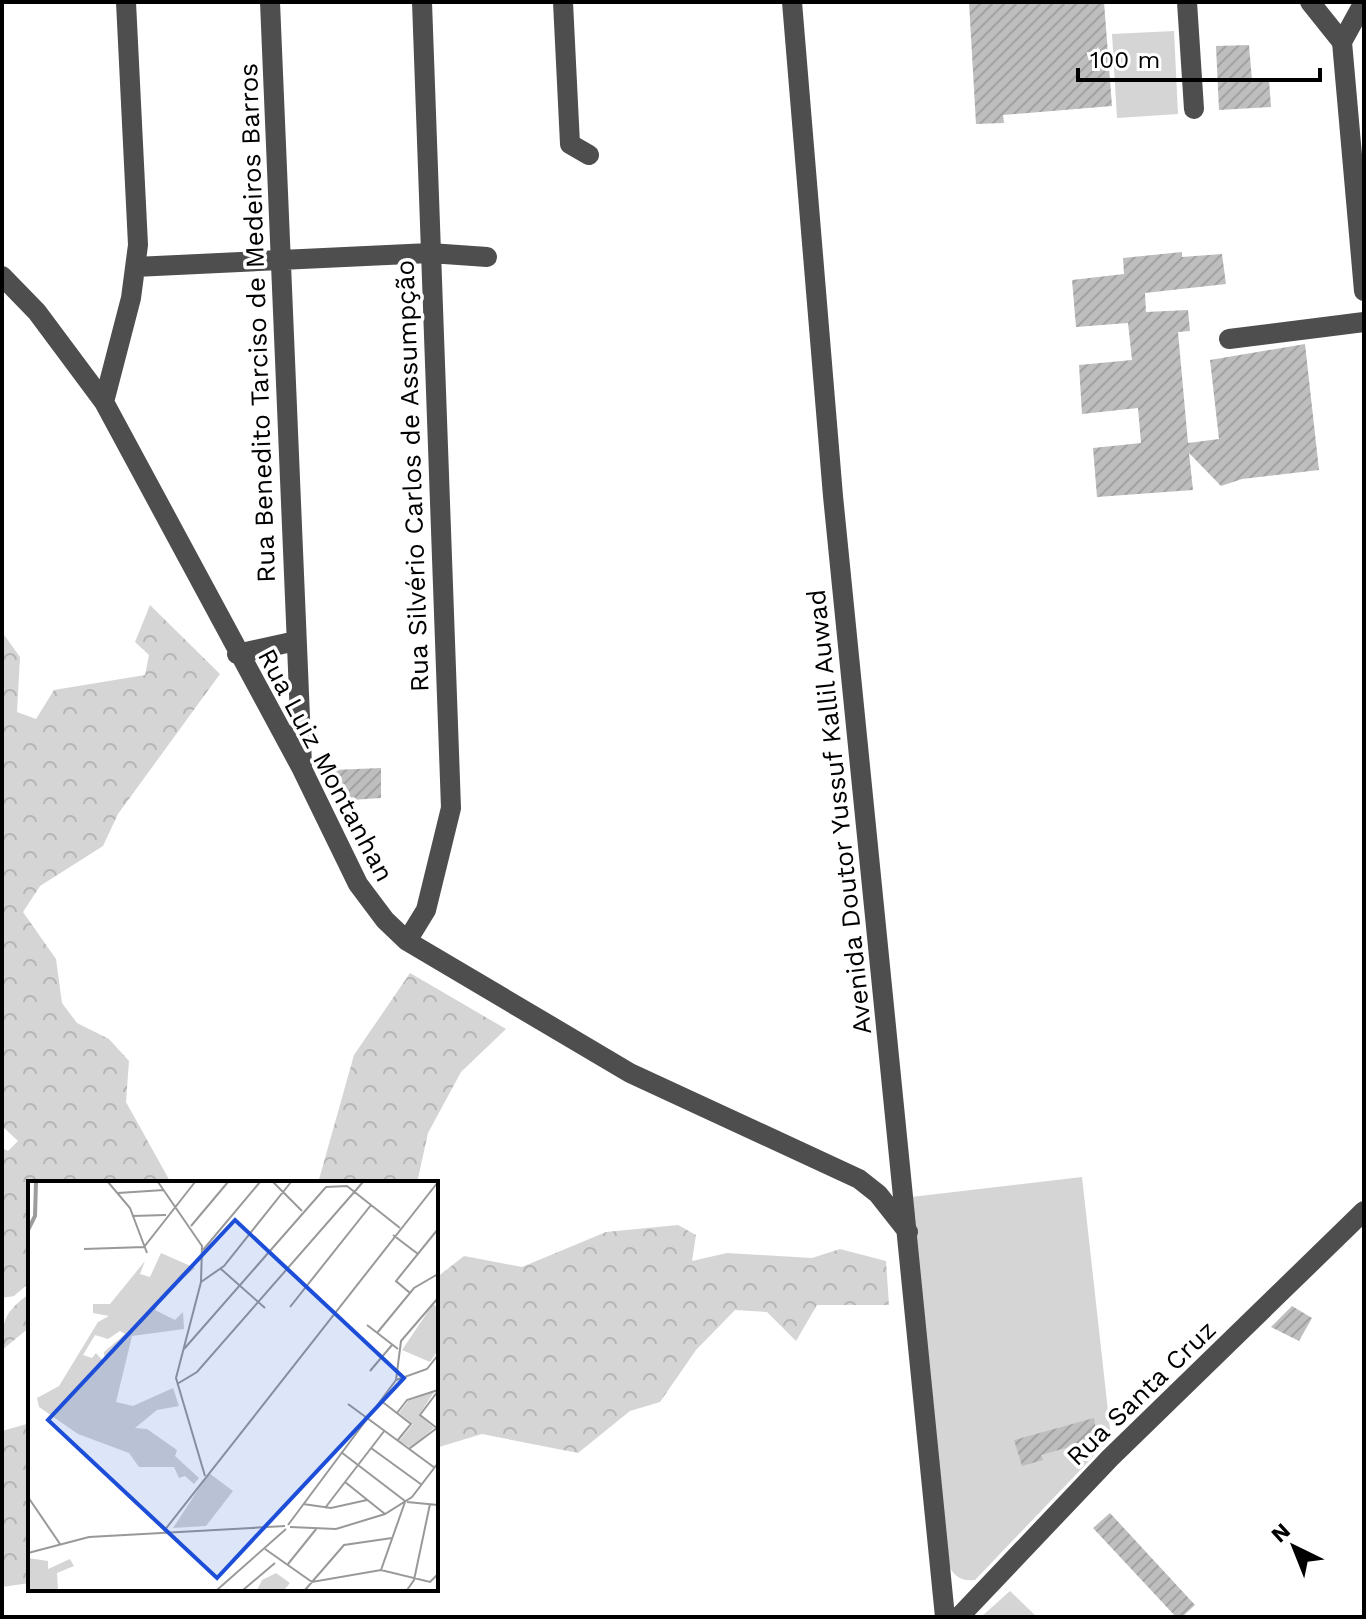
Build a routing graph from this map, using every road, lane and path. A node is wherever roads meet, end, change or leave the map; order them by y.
1 (126, 2) edge
2 (270, 2) edge
3 (422, 2) edge
4 (563, 2) edge
5 (792, 2) edge
6 (1187, 2) edge
7 (1310, 2) edge
8 (1364, 2) edge
9 (1342, 42) junction
10 (1194, 109) dead end
11 (589, 155) dead end
12 (1359, 192) edge
13 (430, 253) junction
14 (487, 257) dead end
15 (282, 258) junction
16 (135, 267) junction
17 (2, 276) edge
18 (1364, 291) edge
19 (1364, 322) edge
20 (1229, 339) dead end
21 (104, 402) junction
22 (296, 641) junction
23 (237, 654) junction
24 (302, 769) junction
25 (407, 941) junction
26 (1364, 1211) edge
27 (908, 1232) junction
28 (945, 1617) edge
29 (959, 1617) edge

1 - 16 street
2 - 15 street, Rua Benedito Tarciso de Medeiros Barros
3 - 13 street, Rua Silvério Carlos de Assumpção
4 - 11 street
5 - 27 street, Avenida Doutor Yussuf Kallil Auwad
6 - 10 street
7 - 9 street
8 - 9 street
9 - 12 street
12 - 18 street
13 - 14 street
13 - 15 street
13 - 25 street, Rua Silvério Carlos de Assumpção
15 - 16 street
15 - 22 street, Rua Benedito Tarciso de Medeiros Barros
16 - 21 street
17 - 21 street, Rua Luiz Montanhan
19 - 20 street
21 - 23 street, Rua Luiz Montanhan
22 - 23 street
22 - 24 street, Rua Benedito Tarciso de Medeiros Barros
23 - 24 street, Rua Luiz Montanhan
24 - 25 street, Rua Luiz Montanhan
25 - 27 street, Rua Luiz Montanhan
26 - 29 street, Rua Santa Cruz
27 - 28 street, Avenida Doutor Yussuf Kallil Auwad

